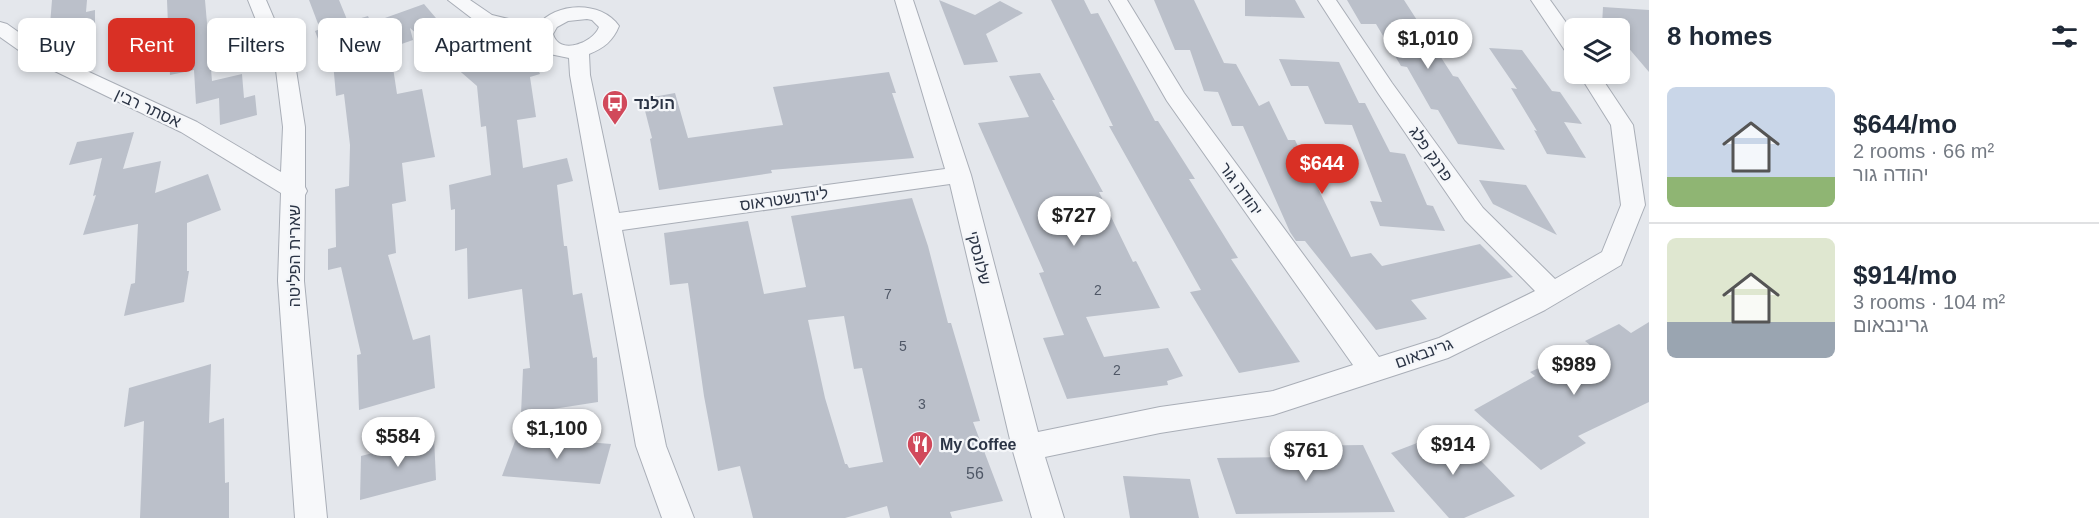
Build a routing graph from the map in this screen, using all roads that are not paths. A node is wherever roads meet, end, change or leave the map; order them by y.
1 (257, 0) edge
2 (457, 0) edge
3 (904, 0) edge
4 (1118, 0) edge
5 (1327, 0) edge
6 (1540, 0) edge
7 (575, 7) edge
8 (484, 18) edge
9 (553, 21) edge
10 (0, 28) edge
11 (1564, 34) edge
12 (553, 48) edge
13 (579, 50) junction
14 (1595, 84) edge
15 (958, 175) junction
16 (295, 191) junction
17 (610, 223) junction
18 (1553, 293) junction
19 (1372, 371) junction
20 (1027, 448) junction
21 (311, 518) edge
22 (678, 518) edge
23 (1048, 518) edge

1 - 16 street, שארית הפליטה
2 - 8 street
3 - 15 street, שלונסקי
4 - 19 street, יהודה גור
5 - 18 street, פרנק פלג
6 - 11 street
7 - 9 street
7 - 13 street
10 - 16 street, אסתר רבין
12 - 13 street
13 - 17 street
14 - 18 street, גרינבאום
15 - 17 street, לינדנשטראוס
15 - 20 street, שלונסקי
16 - 21 street, שארית הפליטה
17 - 22 street
18 - 19 street, גרינבאום
19 - 20 street, גרינבאום
20 - 23 street, שלונסקי

